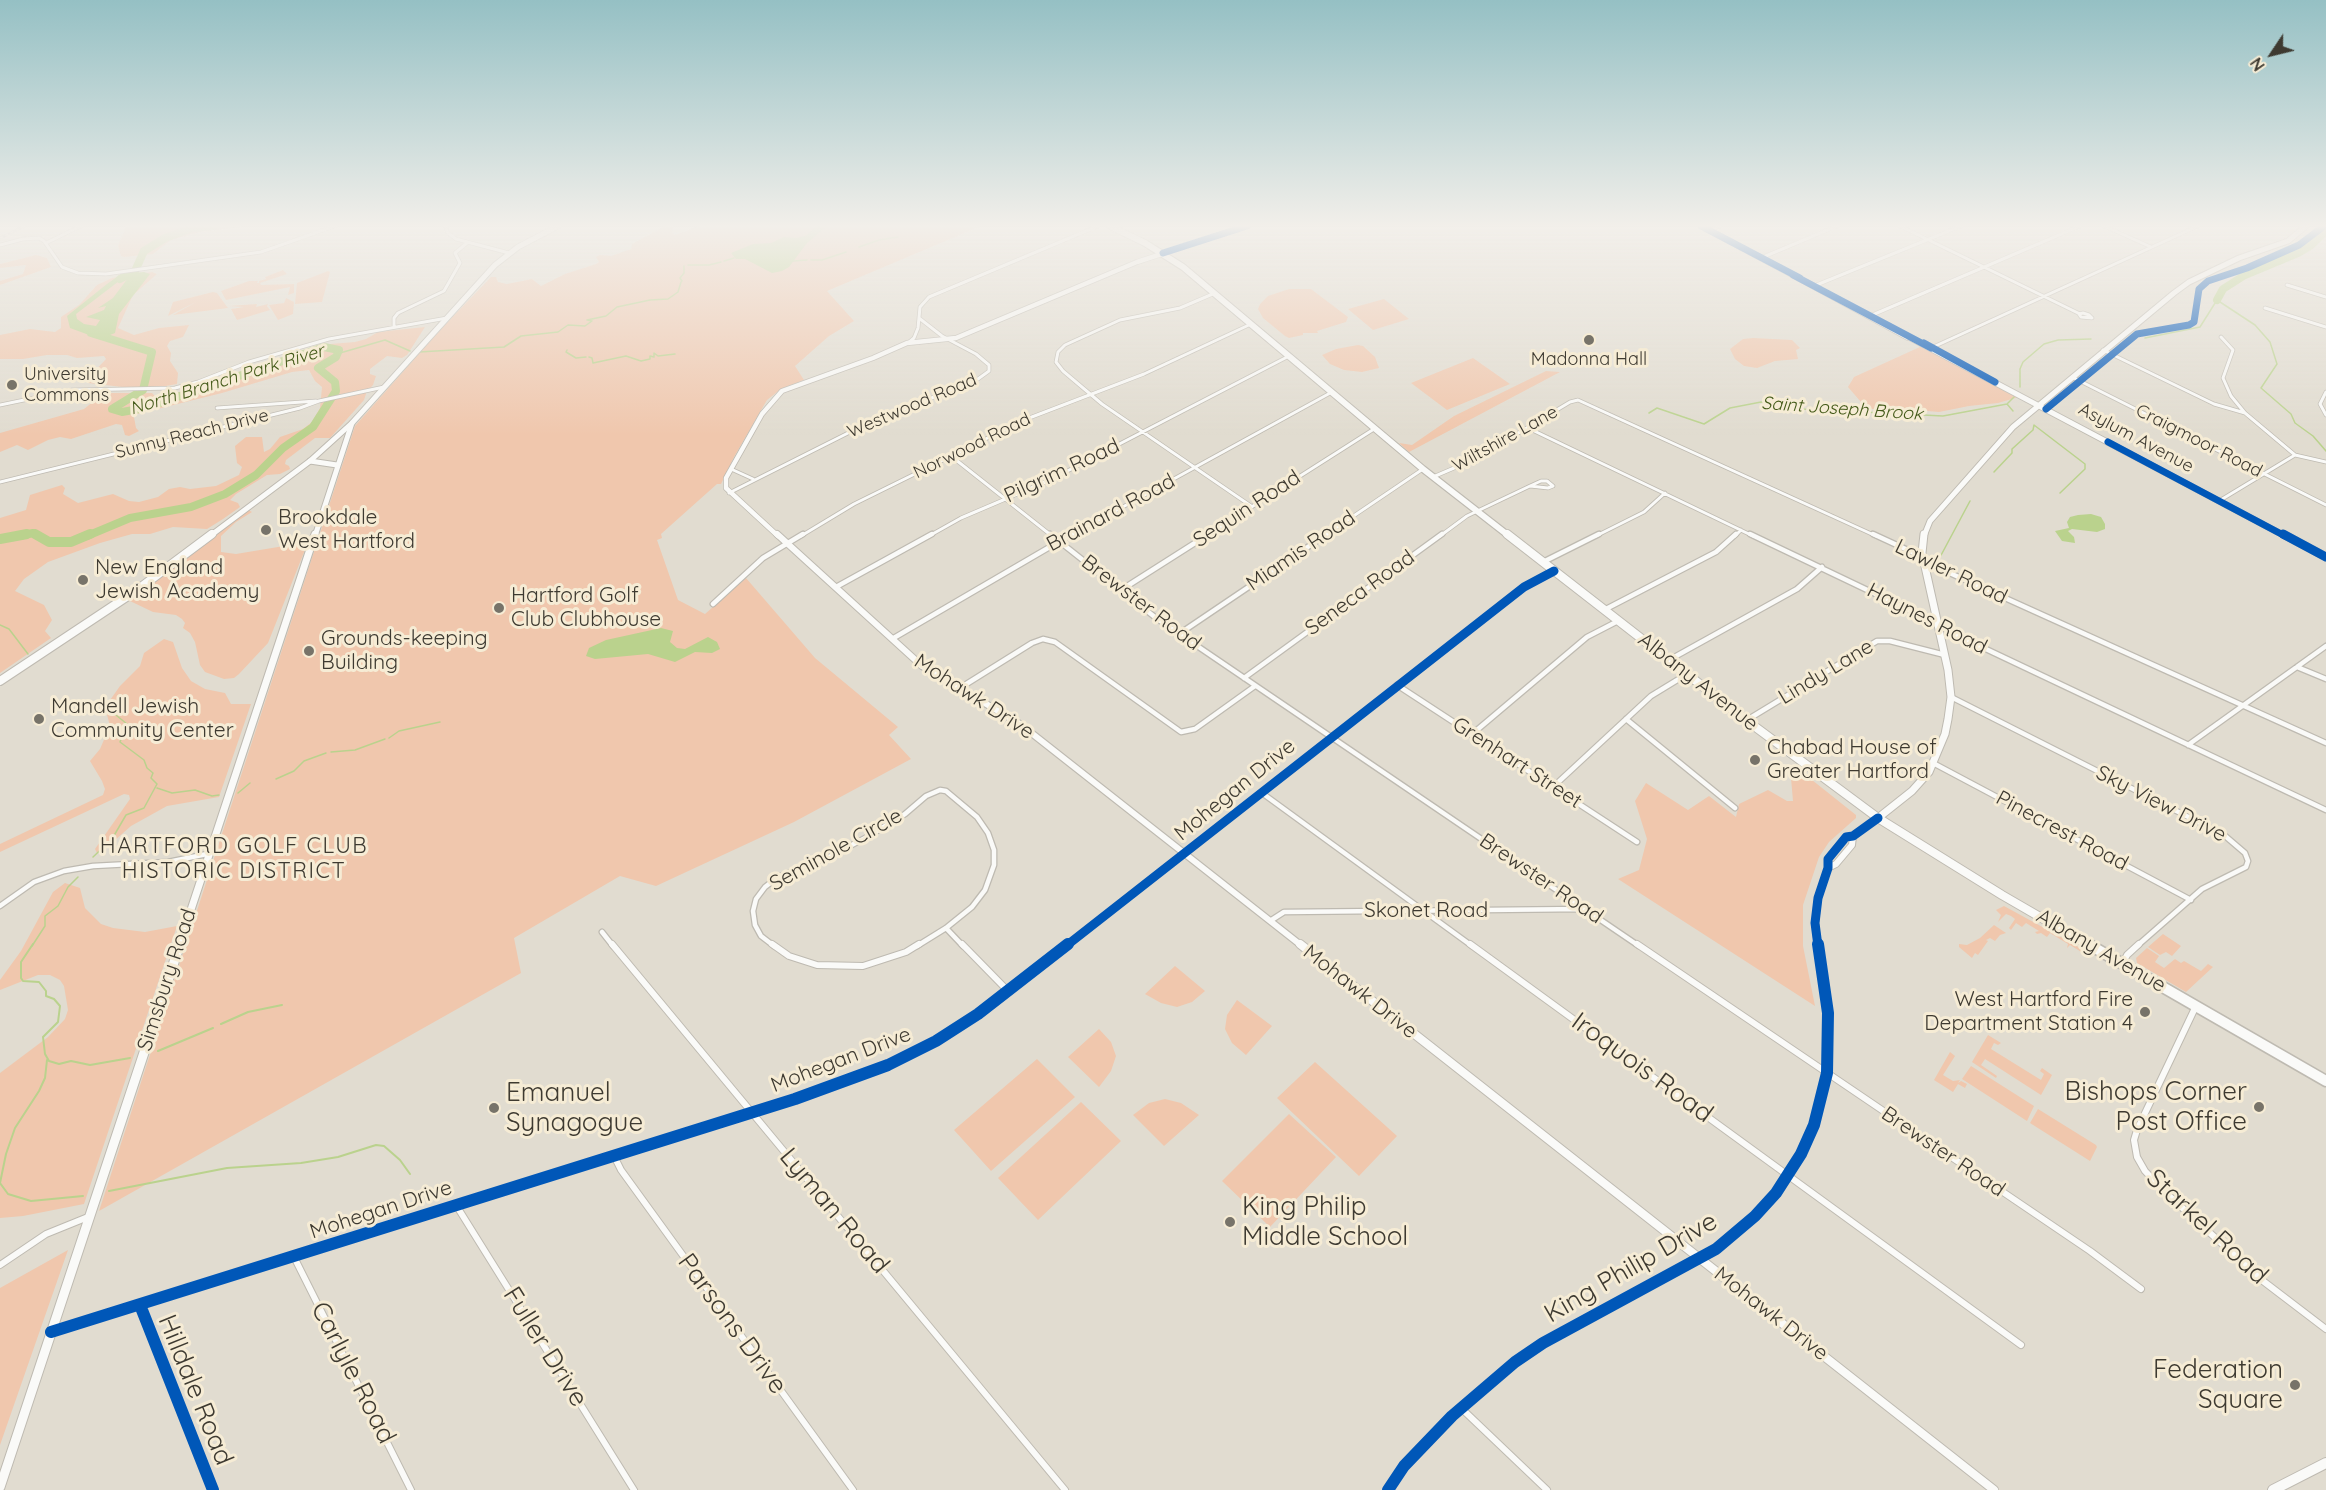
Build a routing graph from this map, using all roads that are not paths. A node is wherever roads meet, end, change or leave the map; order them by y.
1 (435, 296) edge
2 (468, 296) edge
3 (932, 296) edge
4 (1058, 296) edge
5 (1209, 296) edge
6 (1218, 296) edge
7 (1831, 296) edge
8 (1919, 296) edge
9 (2044, 296) joint
10 (2172, 296) edge
11 (2265, 308) dead end
12 (2080, 314) dead end
13 (1870, 316) junction
14 (447, 318) junction
15 (919, 318) junction
16 (411, 323) junction
17 (441, 323) junction
18 (1251, 324) junction
19 (394, 327) junction
20 (2326, 327) edge
21 (2221, 337) dead end
22 (950, 339) junction
23 (908, 343) junction
24 (1931, 348) junction
25 (2103, 350) junction
26 (1289, 356) junction
27 (2072, 377) junction
28 (384, 387) junction
29 (1332, 392) junction
30 (2326, 392) edge
31 (1091, 394) junction
32 (1576, 400) joint
33 (318, 401) junction
34 (0, 405) edge
35 (2038, 405) junction
36 (217, 408) dead end
37 (2245, 413) junction
38 (2326, 415) edge
39 (352, 423) junction
40 (1528, 428) junction
41 (1374, 429) junction
42 (344, 432) junction
43 (1143, 433) junction
44 (345, 440) junction
45 (2295, 455) junction
46 (951, 456) junction
47 (310, 461) junction
48 (2326, 462) edge
49 (337, 465) junction
50 (1196, 467) junction
51 (1423, 469) junction
52 (731, 470) junction
53 (2263, 473) junction
54 (1433, 477) junction
55 (754, 479) junction
56 (0, 482) edge
57 (1530, 486) junction
58 (729, 493) junction
59 (1665, 493) junction
60 (1006, 498) junction
61 (2218, 501) junction
62 (2326, 505) edge
63 (1251, 506) junction
64 (1477, 511) junction
65 (1741, 530) junction
66 (1059, 541) junction
67 (787, 542) junction
68 (2326, 557) edge
69 (1923, 559) junction
70 (1543, 562) junction
71 (1822, 567) junction
72 (1554, 571) junction
73 (836, 587) junction
74 (1121, 590) junction
75 (713, 604) dead end
76 (1604, 610) junction
77 (1618, 621) junction
78 (1938, 625) junction
79 (1179, 634) junction
80 (892, 639) junction
81 (2326, 646) edge
82 (1945, 655) junction
83 (1669, 660) junction
84 (2297, 667) junction
85 (1687, 674) junction
86 (1244, 678) junction
87 (2326, 679) edge
88 (0, 681) edge
89 (1397, 685) junction
90 (1255, 686) junction
91 (960, 688) junction
92 (1951, 697) junction
93 (2241, 705) junction
94 (1626, 719) junction
95 (1746, 720) junction
96 (1471, 735) junction
97 (1331, 737) junction
98 (2326, 743) edge
99 (2188, 745) junction
100 (1934, 763) junction
101 (1554, 786) junction
102 (1262, 793) junction
103 (1735, 808) dead end
104 (2326, 810) edge
105 (1878, 818) junction
106 (1637, 842) dead end
107 (207, 854) junction
108 (1185, 854) junction
109 (2191, 900) junction
110 (0, 906) edge
111 (1585, 909) junction
112 (1427, 911) junction
113 (1270, 921) junction
114 (946, 928) junction
115 (602, 932) dead end
116 (2123, 963) junction
117 (1008, 992) junction
118 (2196, 1006) junction
119 (1827, 1072) junction
120 (2326, 1081) edge
121 (753, 1112) junction
122 (614, 1156) junction
123 (1788, 1175) junction
124 (456, 1205) junction
125 (91, 1216) junction
126 (294, 1257) junction
127 (1699, 1257) junction
128 (0, 1265) edge
129 (2142, 1289) dead end
130 (140, 1305) junction
131 (2326, 1329) edge
132 (51, 1332) junction
133 (2021, 1345) dead end
134 (1461, 1408) junction
135 (2326, 1462) edge
136 (0, 1487) edge
137 (213, 1490) edge
138 (411, 1490) edge
139 (634, 1490) edge
140 (853, 1490) edge
141 (1065, 1490) edge
142 (1388, 1490) edge
143 (1547, 1490) edge
144 (1994, 1490) edge
145 (2273, 1490) edge

1 - 19 street
2 - 14 main road
3 - 15 street
4 - 22 street
5 - 31 street
6 - 18 highway, Albany Avenue
7 - 13 main road, Asylum Avenue
8 - 13 street
9 - 12 street
9 - 24 street
10 - 25 main road
11 - 20 street
13 - 24 main road, Asylum Avenue
14 - 16 street
14 - 17 main road
15 - 22 street, Westwood Road
15 - 23 street
16 - 17 street
16 - 19 street
17 - 28 main road
18 - 26 highway, Albany Avenue
18 - 31 street, Norwood Road
19 - 34 street
21 - 37 street
22 - 23 street
22 - 55 street, Westwood Road
23 - 52 street
24 - 35 main road, Asylum Avenue
25 - 27 main road
25 - 37 street
26 - 29 highway, Albany Avenue
26 - 43 street, Pilgrim Road
27 - 35 main road
27 - 53 street, Craigmoor Road
28 - 33 street, Sunny Reach Drive
28 - 39 main road
29 - 41 highway, Albany Avenue
29 - 50 street, Brainard Road
30 - 38 street
31 - 43 street
31 - 46 street, Norwood Road
32 - 40 street, Wiltshire Lane
32 - 69 street, Lawler Road
33 - 36 street
33 - 56 street, Sunny Reach Drive
35 - 61 main road, Asylum Avenue
35 - 69 main road
37 - 45 street
39 - 42 main road
39 - 44 main road, Simsbury Road
40 - 54 street, Wiltshire Lane
40 - 59 street, Haynes Road
41 - 51 highway, Albany Avenue
41 - 63 street, Sequin Road
42 - 44 main road, Simsbury Road
42 - 47 main road
43 - 50 street
43 - 60 street, Pilgrim Road
44 - 49 main road, Simsbury Road
45 - 48 street
45 - 53 street
46 - 60 street, Brewster Road
46 - 67 street, Norwood Road
47 - 49 main road
47 - 88 main road
49 - 107 main road, Simsbury Road
50 - 63 street
50 - 66 street, Brainard Road
51 - 54 highway, Albany Avenue
51 - 79 street, Miamis Road
52 - 55 street
52 - 58 street
53 - 61 street
53 - 62 street, Craigmoor Road
54 - 64 highway, Albany Avenue
55 - 58 street, Westwood Road
57 - 57 street, Seneca Road
57 - 64 street, Seneca Road
58 - 67 street, Mohawk Drive
59 - 65 street, Haynes Road
59 - 70 street
60 - 66 street, Brewster Road
60 - 73 street, Pilgrim Road
61 - 68 main road, Asylum Avenue
63 - 74 street, Sequin Road
64 - 70 highway, Albany Avenue
64 - 86 street, Seneca Road
65 - 71 street, Haynes Road
65 - 76 street
66 - 74 street, Brewster Road
66 - 80 street, Brainard Road
67 - 73 street, Mohawk Drive
67 - 75 street, Norwood Road
69 - 78 main road
69 - 93 street, Lawler Road
70 - 72 highway, Albany Avenue
71 - 78 street, Haynes Road
71 - 83 street
72 - 76 highway, Albany Avenue
72 - 89 street, Mohegan Drive
73 - 80 street, Mohawk Drive
74 - 79 street, Brewster Road
76 - 77 highway, Albany Avenue
77 - 83 highway, Albany Avenue
77 - 96 street
78 - 82 main road
78 - 99 street, Haynes Road
79 - 86 street, Brewster Road
80 - 91 street, Mohawk Drive
81 - 84 street
82 - 92 main road
82 - 95 street, Lindy Lane
83 - 85 highway, Albany Avenue
84 - 87 street
84 - 93 street
85 - 94 street
85 - 95 highway, Albany Avenue
86 - 90 street, Brewster Road
89 - 96 street, Grenhart Street
89 - 97 street, Mohegan Drive
90 - 91 street
90 - 97 street, Brewster Road
91 - 108 street, Mohawk Drive
92 - 100 main road
92 - 109 street, Sky View Drive
93 - 98 street, Lawler Road
93 - 99 street
94 - 101 street
94 - 103 street
95 - 105 highway, Albany Avenue
96 - 101 street, Grenhart Street
97 - 102 street, Mohegan Drive
97 - 111 street, Brewster Road
99 - 104 street, Haynes Road
100 - 105 main road
100 - 109 street, Pinecrest Road
101 - 106 street, Grenhart Street
102 - 108 street, Mohegan Drive
102 - 112 street, Iroquois Road
105 - 116 highway, Albany Avenue
105 - 119 street, King Philip Drive
107 - 110 street
107 - 125 main road, Simsbury Road
108 - 113 street, Mohawk Drive
108 - 117 street, Mohegan Drive
109 - 116 street, Sky View Drive
111 - 112 street, Skonet Road
111 - 119 street, Brewster Road
112 - 113 street, Skonet Road
112 - 123 street, Iroquois Road
113 - 127 street, Mohawk Drive
114 - 114 street, Seminole Circle
114 - 117 street
115 - 121 street, Lyman Road
116 - 118 highway, Albany Avenue
117 - 121 street, Mohegan Drive
118 - 120 highway, Albany Avenue
118 - 131 street, Starkel Road
119 - 123 street, King Philip Drive
119 - 129 street, Brewster Road
121 - 122 street, Mohegan Drive
121 - 141 street, Lyman Road
122 - 124 street, Mohegan Drive
122 - 140 street, Parsons Drive
123 - 127 street, King Philip Drive
123 - 133 street, Iroquois Road
124 - 126 street, Mohegan Drive
124 - 139 street, Fuller Drive
125 - 128 street
125 - 132 main road, Simsbury Road
126 - 130 street, Mohegan Drive
126 - 138 street, Carlyle Road
127 - 134 street, King Philip Drive
127 - 144 street, Mohawk Drive
130 - 132 street, Mohegan Drive
130 - 137 street, Hilldale Road
132 - 136 main road, Simsbury Road
134 - 142 street, King Philip Drive
134 - 143 street
135 - 145 main road

